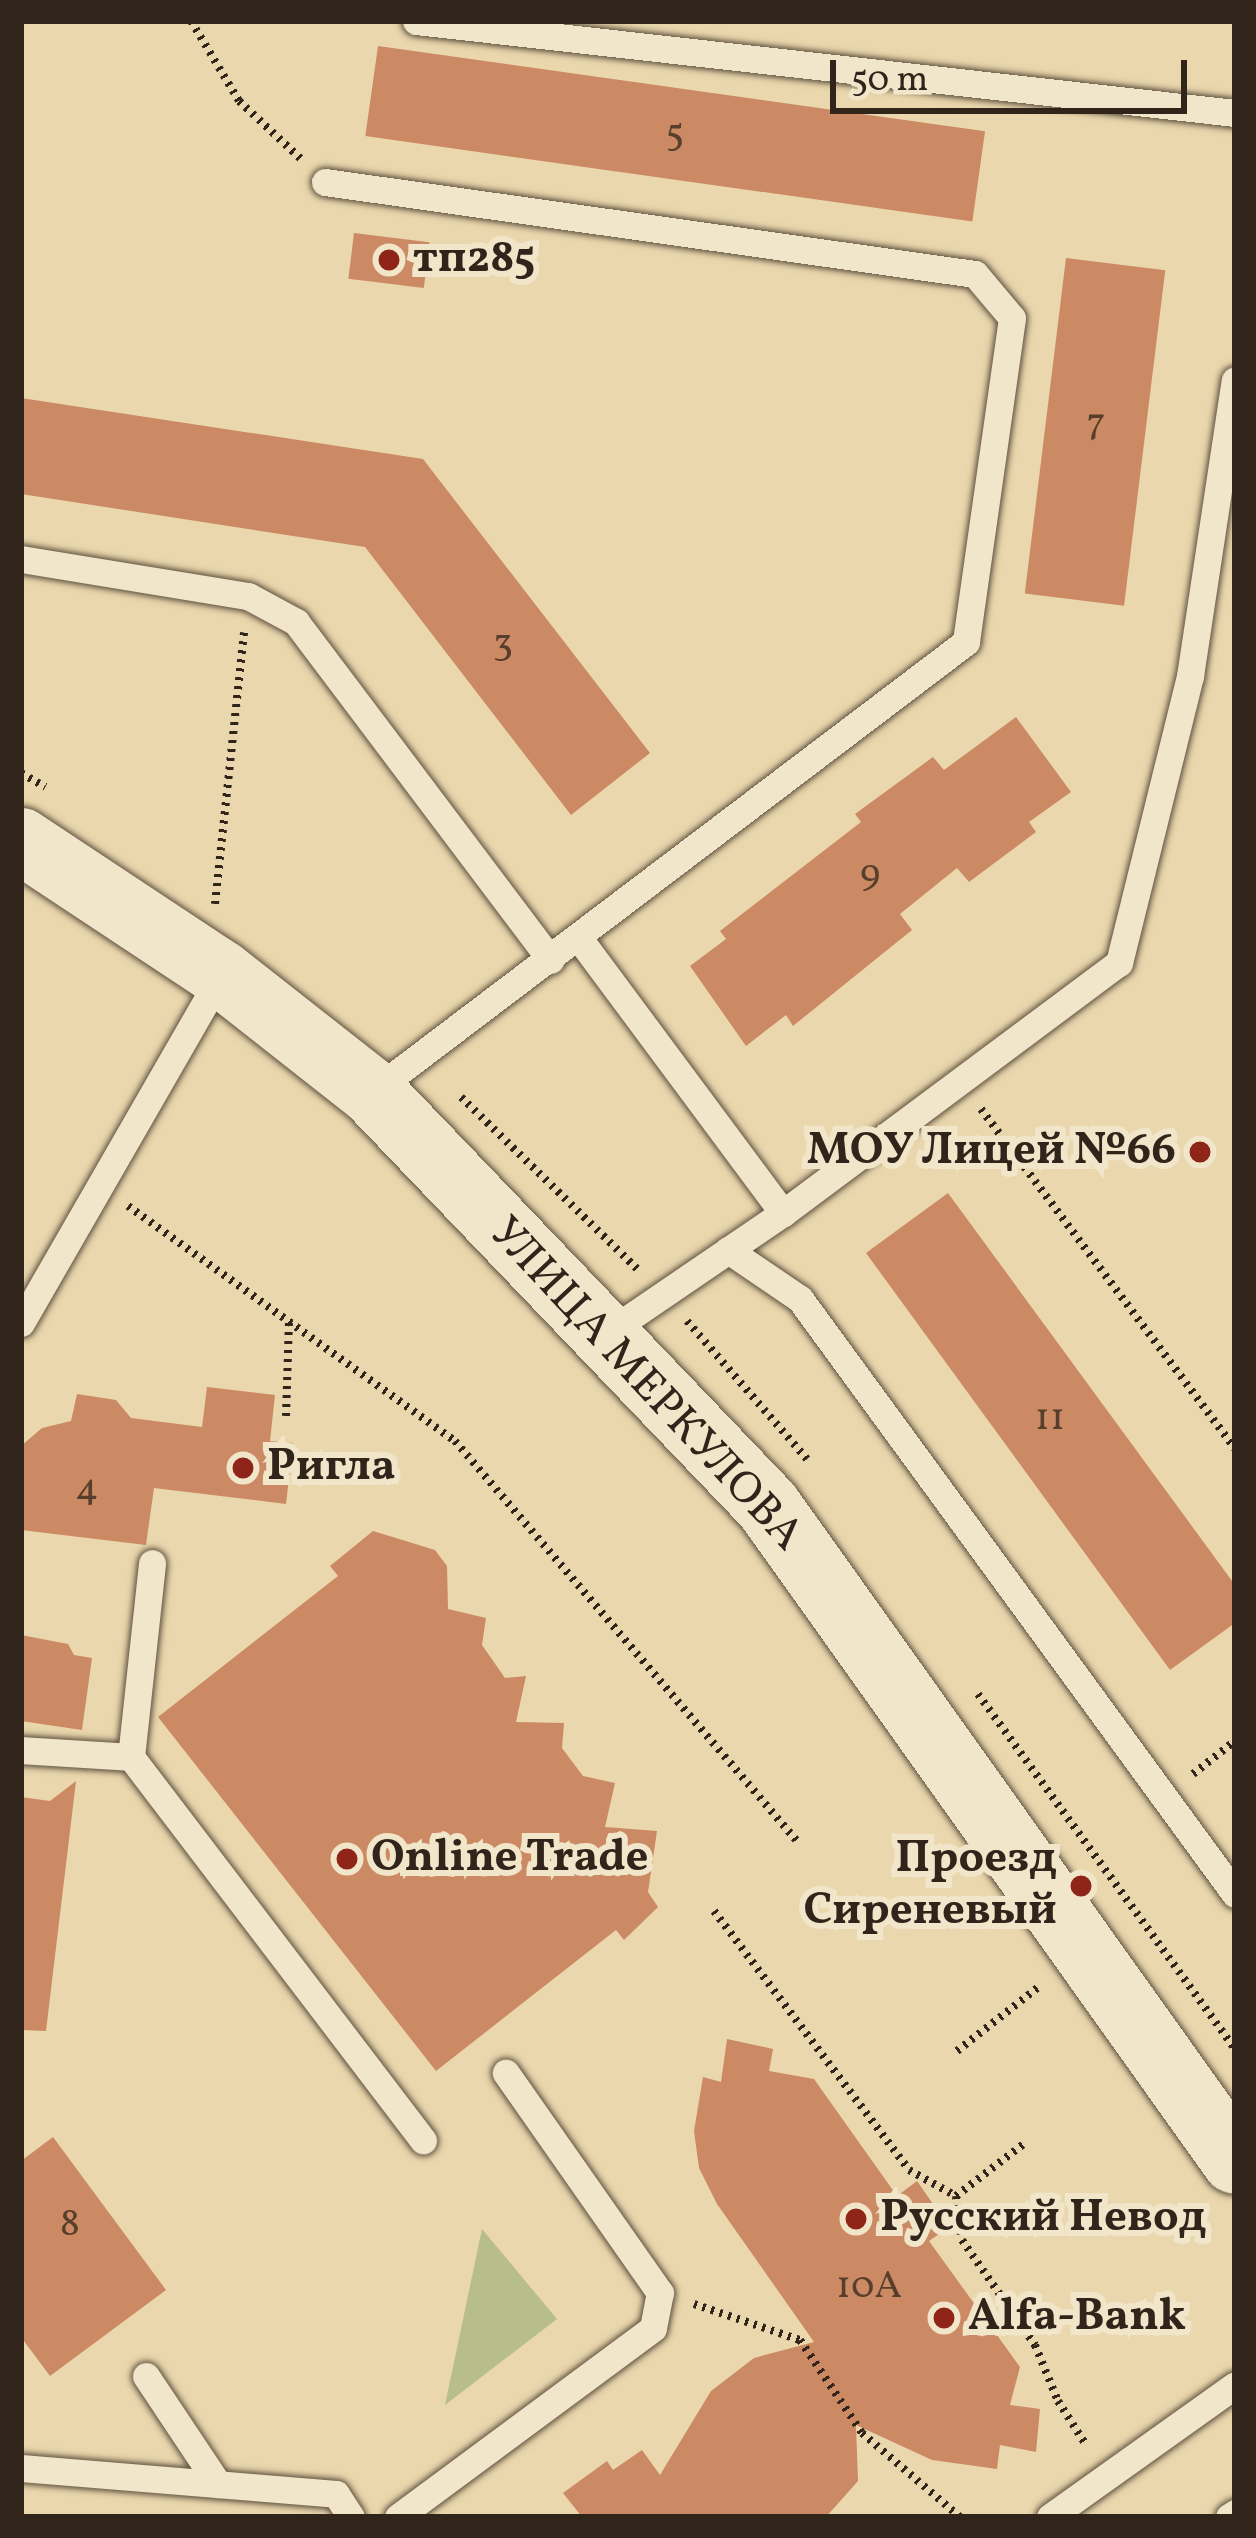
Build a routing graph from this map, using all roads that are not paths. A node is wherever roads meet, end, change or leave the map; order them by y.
1 (416, 21) edge
2 (1235, 113) edge
3 (326, 182) road end
4 (1235, 380) edge
5 (21, 559) edge
6 (21, 841) edge
7 (578, 937) junction
8 (550, 960) junction
9 (222, 974) junction
10 (396, 1074) junction
11 (783, 1213) junction
12 (728, 1250) junction
13 (21, 1323) edge
14 (604, 1334) junction
15 (152, 1563) dead end
16 (21, 1750) edge
17 (131, 1757) junction
18 (1235, 1894) edge
19 (506, 2073) dead end
20 (423, 2140) dead end
21 (1235, 2161) edge
22 (146, 2376) dead end
23 (1235, 2385) edge
24 (21, 2468) edge
25 (218, 2485) junction
26 (351, 2517) edge
27 (398, 2517) edge
28 (1050, 2517) edge

1 - 2 lane
3 - 7 lane
4 - 11 lane
5 - 8 lane
6 - 9 street, УЛИЦА МЕРКУЛОВА
7 - 8 lane
7 - 11 lane
8 - 10 lane
9 - 10 street, УЛИЦА МЕРКУЛОВА
9 - 13 lane
10 - 14 street, УЛИЦА МЕРКУЛОВА
11 - 12 lane
12 - 14 lane
12 - 18 lane
14 - 21 street, УЛИЦА МЕРКУЛОВА
15 - 17 lane
16 - 17 lane
17 - 20 lane
19 - 27 lane
22 - 25 lane
23 - 28 lane
24 - 25 lane
25 - 26 lane

